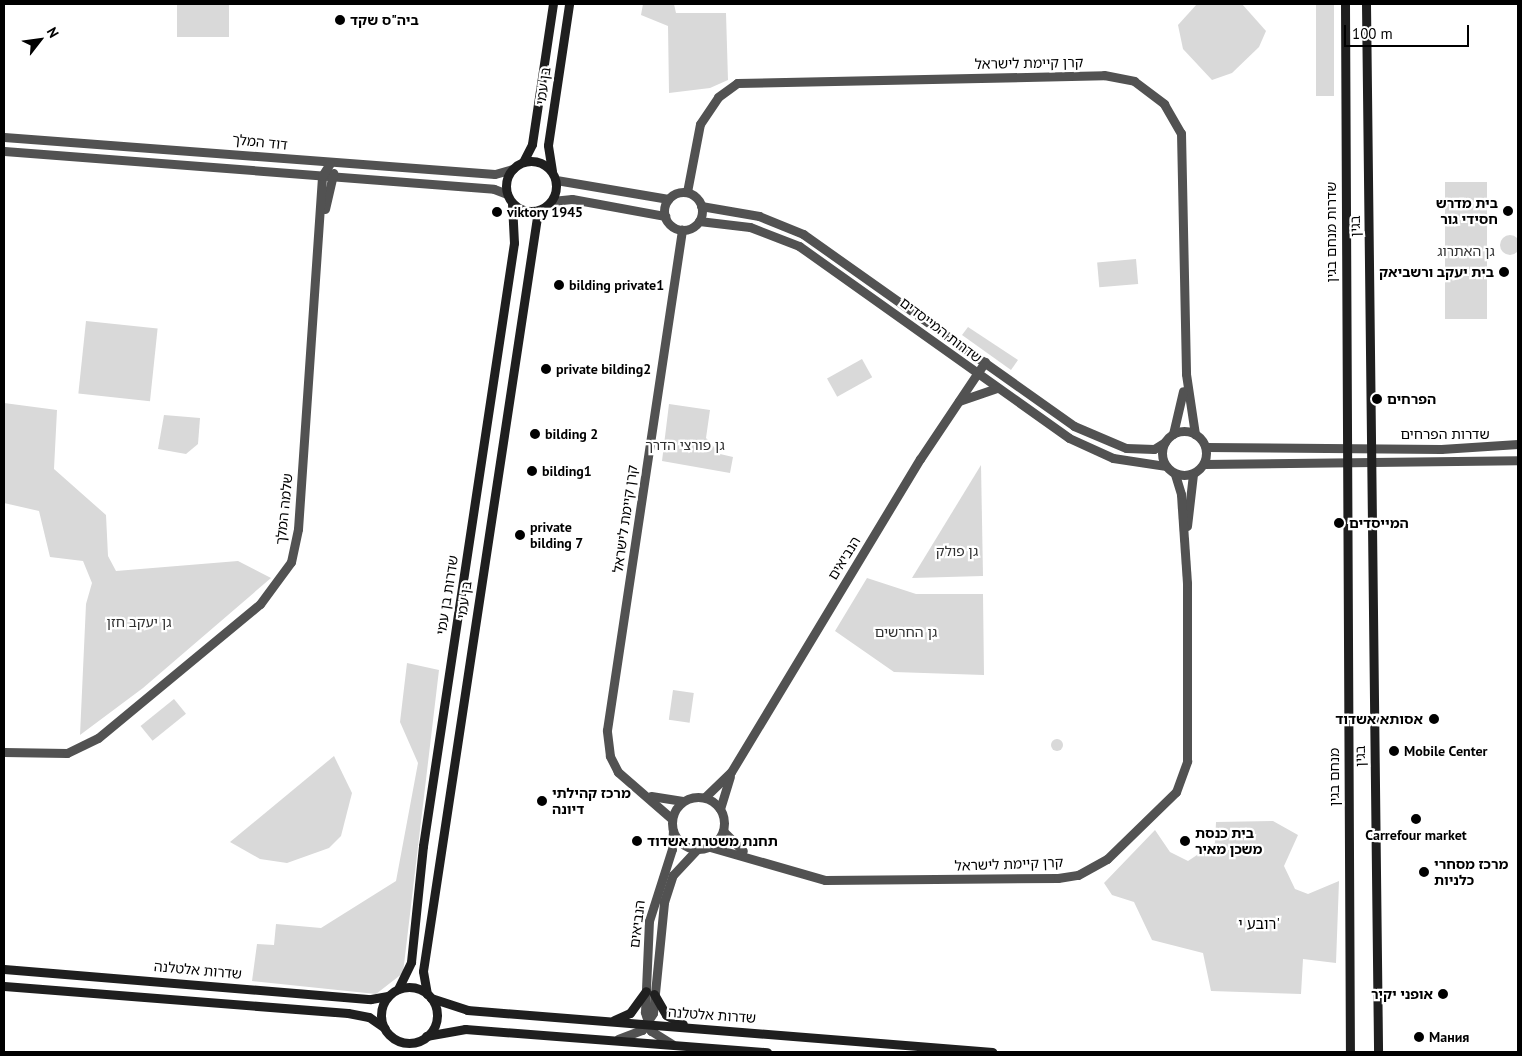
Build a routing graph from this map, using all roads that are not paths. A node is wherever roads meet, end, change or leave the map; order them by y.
1 (553, 4) edge
2 (569, 4) edge
3 (1345, 4) edge
4 (1366, 4) edge
5 (4, 137) edge
6 (4, 151) edge
7 (523, 162) junction
8 (330, 163) junction
9 (513, 169) junction
10 (322, 176) junction
11 (554, 176) junction
12 (334, 177) junction
13 (687, 192) junction
14 (507, 194) junction
15 (668, 199) junction
16 (552, 201) junction
17 (512, 203) junction
18 (701, 206) junction
19 (538, 211) junction
20 (665, 216) junction
21 (322, 219) junction
22 (699, 221) junction
23 (682, 230) junction
24 (985, 362) junction
25 (977, 374) junction
26 (1186, 374) junction
27 (997, 388) junction
28 (959, 401) junction
29 (1173, 434) junction
30 (1195, 434) junction
31 (1165, 442) junction
32 (1518, 444) edge
33 (1206, 447) junction
34 (1371, 447) junction
35 (1346, 448) junction
36 (1345, 460) junction
37 (1371, 460) junction
38 (1518, 460) edge
39 (1204, 464) junction
40 (1166, 466) junction
41 (1175, 474) junction
42 (1193, 474) junction
43 (1186, 544) junction
44 (4, 752) edge
45 (731, 772) junction
46 (648, 796) junction
47 (705, 797) junction
48 (683, 801) junction
49 (720, 809) junction
50 (672, 819) junction
51 (673, 831) junction
52 (723, 831) junction
53 (710, 847) junction
54 (697, 849) junction
55 (747, 855) junction
56 (4, 969) edge
57 (4, 986) edge
58 (398, 989) junction
59 (650, 992) junction
60 (388, 996) junction
61 (429, 996) junction
62 (611, 1022) junction
63 (647, 1024) junction
64 (693, 1027) junction
65 (385, 1028) junction
66 (1350, 1033) junction
67 (426, 1036) junction
68 (615, 1040) junction
69 (672, 1044) junction
70 (767, 1052) edge
71 (992, 1052) edge
72 (1344, 1052) edge
73 (1350, 1052) edge
74 (1378, 1052) edge

1 - 7 main road
2 - 11 main road, בן עמי
3 - 35 main road, שדרות מנחם בגין
4 - 34 main road, בגין
5 - 8 street, דוד המלך
6 - 10 street, דוד המלך
7 - 9 main road
7 - 11 main road
8 - 9 street, דוד המלך
8 - 10 street
8 - 12 street
9 - 14 main road
10 - 12 street, דוד המלך
10 - 21 street, שלמה המלך
11 - 15 street
11 - 16 main road
12 - 14 street, דוד המלך
12 - 21 street, שלמה המלך
13 - 15 street
13 - 18 street
13 - 26 street, קרן קיימת לישראל
14 - 17 main road
15 - 20 street
16 - 19 main road
16 - 20 street
17 - 19 main road
17 - 58 main road, שדרות בן עמי
18 - 22 street
18 - 24 street, שדרות המייסדים
19 - 61 main road, בן עמי
20 - 23 street
21 - 44 street, שלמה המלך
22 - 23 street
22 - 25 street, שדרות המייסדים
23 - 46 street, קרן קיימת לישראל
24 - 25 street, הנביאים
24 - 31 street, שדרות המייסדים
25 - 27 street, שדרות המייסדים
25 - 28 street, הנביאים
26 - 29 street, קרן קיימת לישראל
26 - 30 street, קרן קיימת לישראל
27 - 28 street
27 - 40 street, שדרות המייסדים
28 - 45 street, הנביאים
29 - 30 street
29 - 31 street
30 - 33 street
31 - 40 street
32 - 34 street, שדרות הפרחים
33 - 35 street
33 - 39 street
34 - 35 street
34 - 37 main road
35 - 36 main road, שדרות מנחם בגין
36 - 37 street
36 - 39 street
36 - 66 main road, מנחם בגין
37 - 38 street, שדרות הפרחים
37 - 74 main road, בגין
39 - 42 street
40 - 41 street
41 - 42 street
41 - 43 street, קרן קיימת לישראל
42 - 43 street, קרן קיימת לישראל
43 - 55 street, קרן קיימת לישראל
45 - 47 street, הנביאים
45 - 49 street, הנביאים
46 - 48 street
46 - 50 street, קרן קיימת לישראל
47 - 48 street
47 - 49 street
48 - 50 street
49 - 52 street
50 - 51 street
51 - 54 street
51 - 59 street, הנביאים
52 - 53 street
52 - 55 street, קרן קיימת לישראל
53 - 54 street
53 - 55 street, קרן קיימת לישראל
54 - 59 street, הנביאים
56 - 60 main road, שדרות אלטלנה
57 - 65 main road
58 - 60 main road
58 - 61 main road
59 - 62 main road
59 - 63 street, הנביאים
59 - 64 main road
60 - 65 main road
61 - 62 main road, שדרות אלטלנה
61 - 67 main road
62 - 63 main road, שדרות אלטלנה
63 - 64 main road, שדרות אלטלנה
63 - 68 street
63 - 69 street
64 - 71 main road, שדרות אלטלנה
65 - 67 main road
66 - 72 main road
66 - 73 main road
67 - 68 main road
68 - 69 main road
69 - 70 main road

